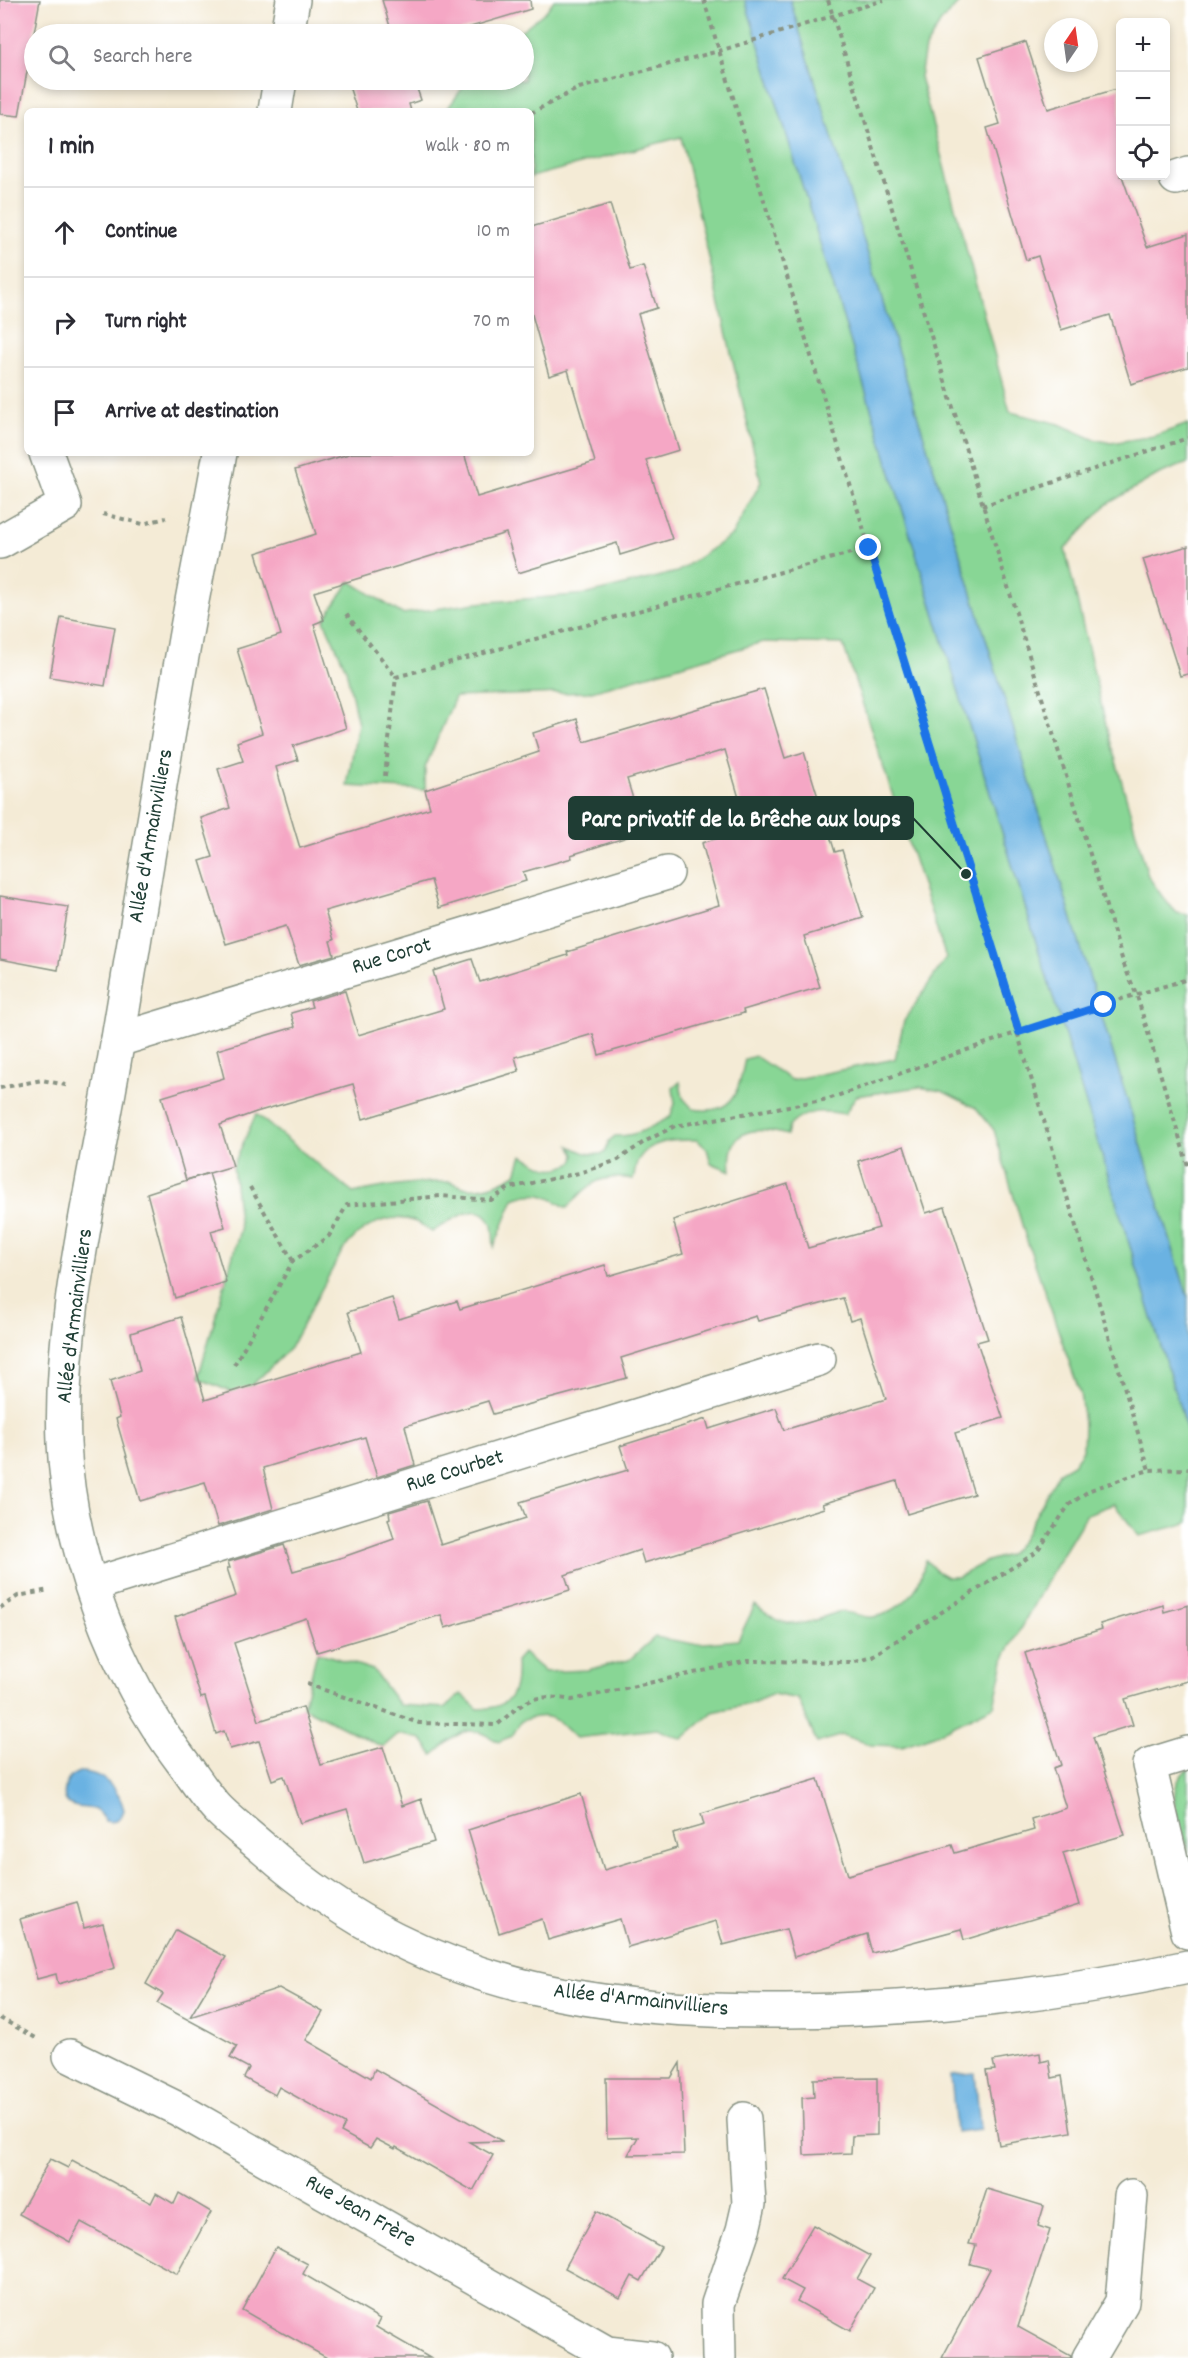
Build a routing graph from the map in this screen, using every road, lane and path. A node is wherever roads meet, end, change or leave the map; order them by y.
1 (293, 0) edge
2 (704, 0) edge
3 (828, 0) edge
4 (884, 0) edge
5 (833, 17) junction
6 (289, 24) edge
7 (719, 51) junction
8 (278, 90) edge
9 (275, 108) edge
10 (534, 111) edge
11 (1188, 438) edge
12 (47, 456) edge
13 (229, 456) edge
14 (65, 505) junction
15 (982, 506) junction
16 (211, 507) junction
17 (0, 542) edge
18 (869, 548) junction
19 (346, 614) dead end
20 (396, 677) junction
21 (385, 776) dead end
22 (667, 873) dead end
23 (1188, 980) edge
24 (1137, 996) junction
25 (1019, 1032) junction
26 (118, 1040) junction
27 (0, 1088) edge
28 (109, 1094) junction
29 (1188, 1166) edge
30 (250, 1187) dead end
31 (292, 1261) junction
32 (819, 1359) dead end
33 (234, 1365) dead end
34 (1188, 1469) edge
35 (1149, 1470) junction
36 (92, 1585) junction
37 (56, 1589) dead end
38 (0, 1608) edge
39 (307, 1684) dead end
40 (1188, 1753) edge
41 (1188, 1932) edge
42 (1188, 1967) edge
43 (70, 2056) dead end
44 (744, 2119) dead end
45 (1131, 2196) dead end
46 (652, 2358) edge
47 (719, 2358) edge
48 (1089, 2358) edge

1 - 6 street
2 - 7 path
3 - 5 path
4 - 5 path
5 - 7 path
5 - 15 path
7 - 10 path
7 - 18 path
8 - 9 street
11 - 15 path
12 - 14 street
13 - 16 street, Allée d'Armainvilliers
14 - 16 path
14 - 17 street
15 - 24 path
16 - 26 street, Allée d'Armainvilliers
18 - 20 path
18 - 25 path
19 - 20 path
20 - 21 path
22 - 26 street, Rue Corot
23 - 24 path
24 - 25 path
24 - 29 path
25 - 31 path
25 - 35 path
26 - 28 street, Allée d'Armainvilliers
27 - 28 path
28 - 36 street, Allée d'Armainvilliers
30 - 31 path
31 - 33 path
32 - 36 street, Rue Courbet
34 - 35 path
35 - 39 path
36 - 42 street, Allée d'Armainvilliers
37 - 38 path
40 - 41 street
43 - 46 street, Rue Jean Frère
44 - 47 street
45 - 48 street

